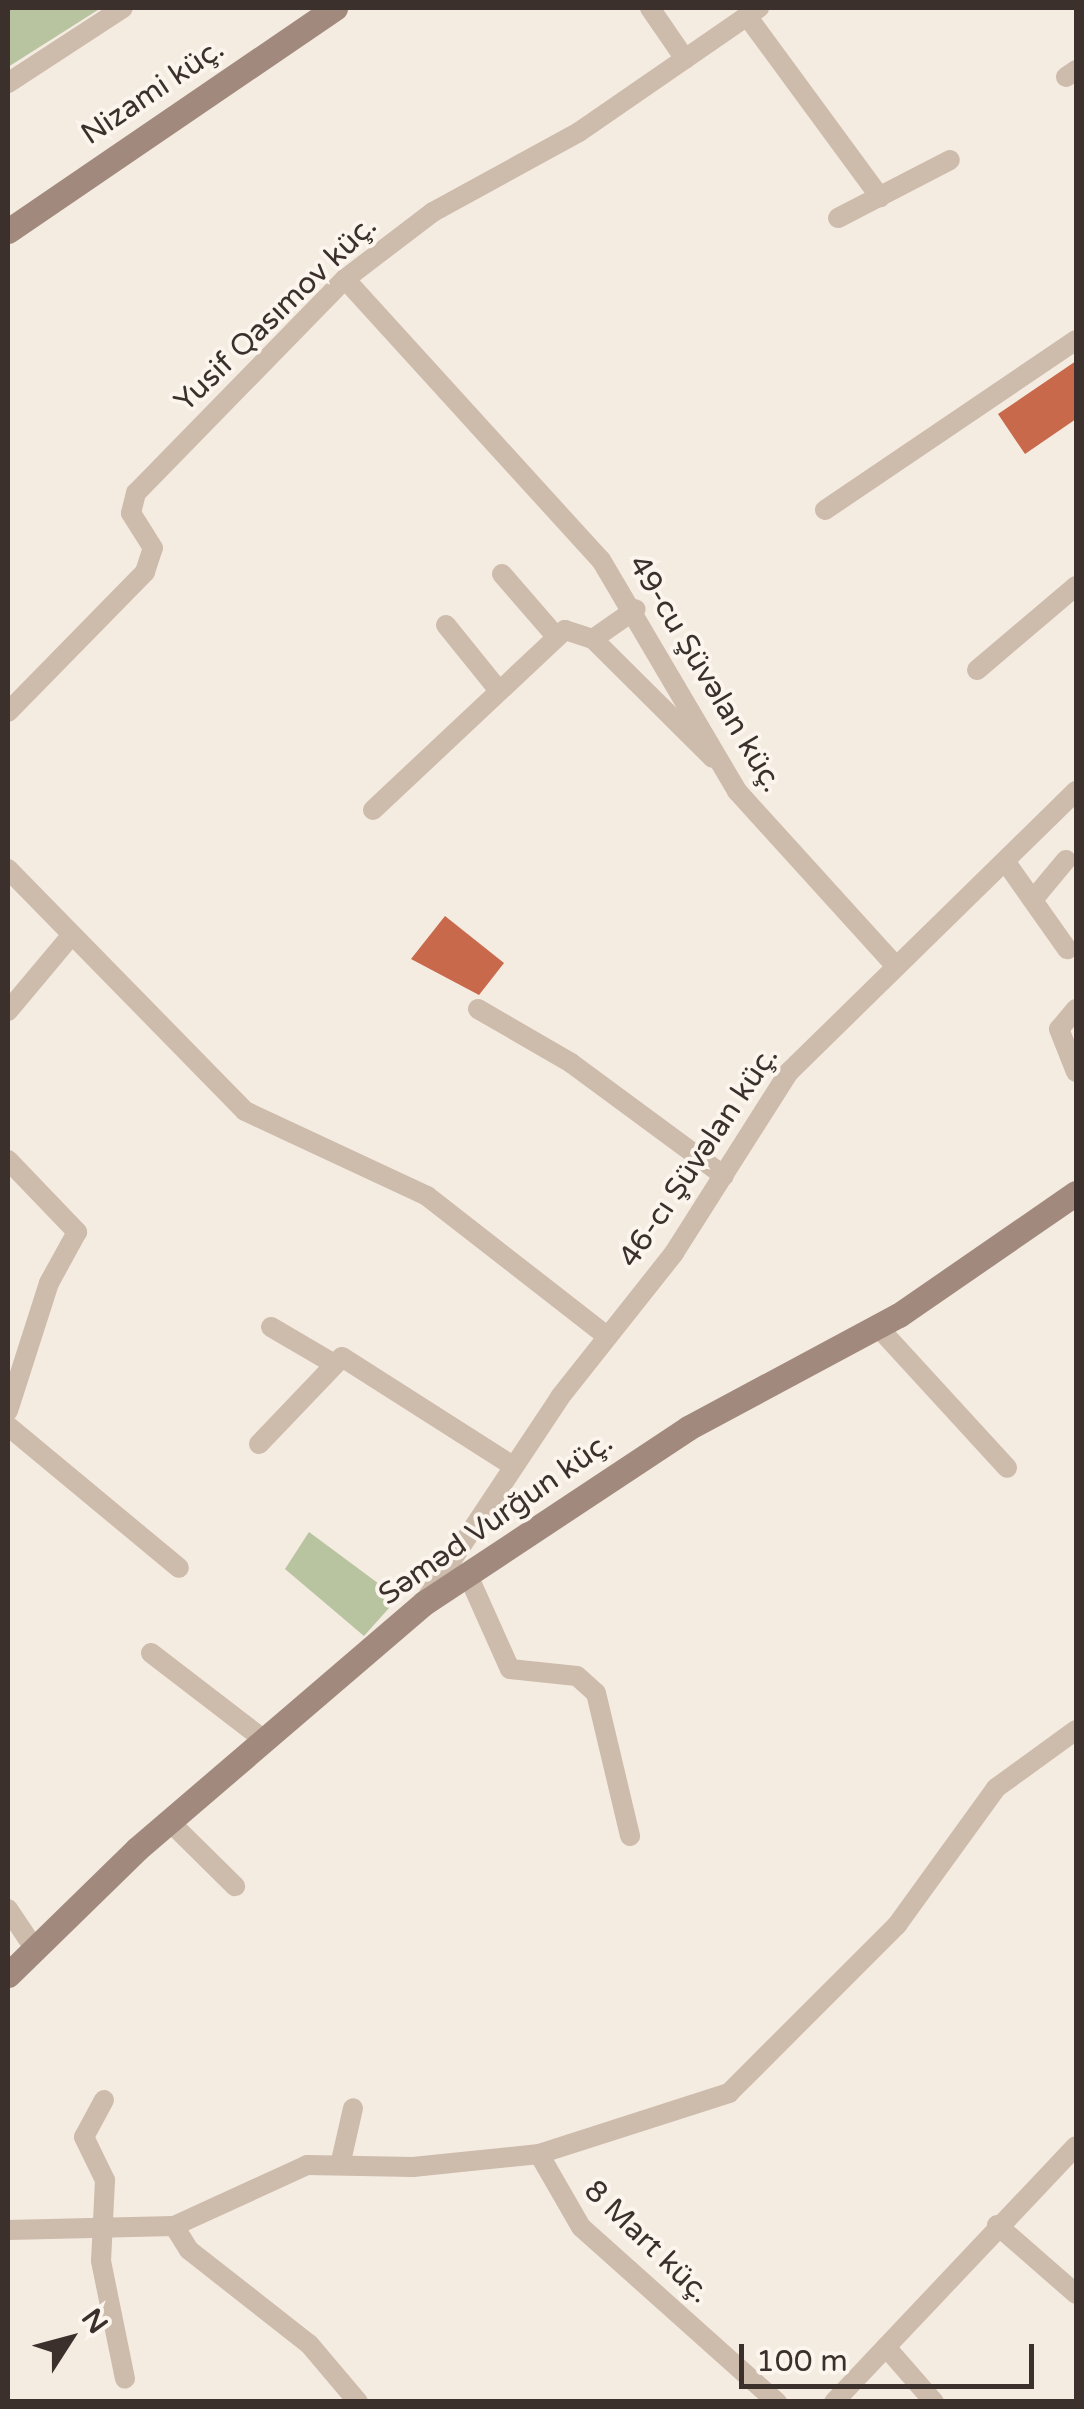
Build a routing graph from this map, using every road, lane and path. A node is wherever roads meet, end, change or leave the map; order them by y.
1 (123, 8) edge
2 (335, 8) edge
3 (650, 8) edge
4 (753, 12) edge
5 (685, 59) junction
6 (8, 83) edge
7 (950, 160) dead end
8 (880, 196) junction
9 (838, 218) dead end
10 (8, 231) edge
11 (345, 280) junction
12 (1076, 340) edge
13 (825, 510) dead end
14 (502, 574) dead end
15 (1076, 586) edge
16 (636, 608) junction
17 (446, 625) dead end
18 (554, 634) junction
19 (592, 640) junction
20 (977, 670) dead end
21 (496, 687) junction
22 (8, 712) edge
23 (720, 765) junction
24 (1076, 791) edge
25 (373, 810) dead end
26 (1066, 860) dead end
27 (1004, 861) junction
28 (8, 869) edge
29 (1036, 896) junction
30 (70, 938) junction
31 (1067, 948) dead end
32 (895, 965) junction
33 (478, 1008) dead end
34 (1076, 1009) edge
35 (8, 1011) edge
36 (1076, 1072) edge
37 (8, 1160) edge
38 (724, 1176) junction
39 (1076, 1193) edge
40 (271, 1327) dead end
41 (878, 1327) junction
42 (607, 1336) junction
43 (331, 1362) junction
44 (8, 1411) edge
45 (8, 1426) edge
46 (259, 1444) dead end
47 (513, 1466) junction
48 (1008, 1468) dead end
49 (473, 1524) junction
50 (499, 1551) junction
51 (178, 1568) dead end
52 (467, 1573) junction
53 (424, 1603) junction
54 (151, 1654) dead end
55 (1076, 1730) edge
56 (263, 1739) junction
57 (168, 1821) junction
58 (630, 1836) dead end
59 (235, 1886) dead end
60 (8, 1909) edge
61 (34, 1948) junction
62 (8, 1975) edge
63 (104, 2100) dead end
64 (354, 2108) dead end
65 (1076, 2146) edge
66 (539, 2154) junction
67 (342, 2161) junction
68 (998, 2225) junction
69 (174, 2226) junction
70 (103, 2228) junction
71 (8, 2230) edge
72 (1076, 2294) edge
73 (886, 2347) junction
74 (125, 2379) dead end
75 (358, 2402) edge
76 (776, 2402) edge
77 (834, 2402) edge
78 (934, 2402) edge

1 - 6 street
2 - 10 street, Nizami küç.
3 - 5 street
4 - 5 street, Yusif Qasımov küç.
4 - 8 street
5 - 11 street, Yusif Qasımov küç.
7 - 8 street
8 - 9 street
11 - 16 street, 49-cu Şüvəlan küç.
11 - 22 street, Yusif Qasımov küç.
12 - 13 street
14 - 18 street
15 - 20 street
16 - 19 street
16 - 23 street, 49-cu Şüvəlan küç.
17 - 21 street
18 - 19 street
18 - 21 street
19 - 23 street
21 - 25 street
23 - 32 street, 49-cu Şüvəlan küç.
24 - 27 street, 46-cı Şüvəlan küç.
26 - 29 street
27 - 29 street
27 - 32 street, 46-cı Şüvəlan küç.
28 - 30 street
29 - 31 street
30 - 35 street
30 - 42 street
32 - 38 street, 46-cı Şüvəlan küç.
33 - 38 street
34 - 36 street
37 - 44 street
38 - 42 street, 46-cı Şüvəlan küç.
39 - 41 street, Səməd Vurğun küç.
40 - 43 street
41 - 48 street
41 - 50 street, Səməd Vurğun küç.
42 - 47 street, 46-cı Şüvəlan küç.
43 - 46 street
43 - 47 street
45 - 51 street
47 - 49 street, 46-cı Şüvəlan küç.
49 - 50 street
49 - 53 street, 46-cı Şüvəlan küç.
50 - 52 street, Səməd Vurğun küç.
52 - 53 street, Səməd Vurğun küç.
52 - 58 street
53 - 56 street, Səməd Vurğun küç.
54 - 56 street
55 - 66 street
56 - 57 street, Səməd Vurğun küç.
57 - 59 street
57 - 61 street, Səməd Vurğun küç.
60 - 61 street
61 - 62 street, Səməd Vurğun küç.
63 - 70 street
64 - 67 street
65 - 68 street
66 - 67 street
66 - 76 street, 8 Mart küç.
67 - 69 street
68 - 72 street
68 - 73 street
69 - 70 street
69 - 75 street
70 - 71 street
70 - 74 street
73 - 77 street
73 - 78 street

